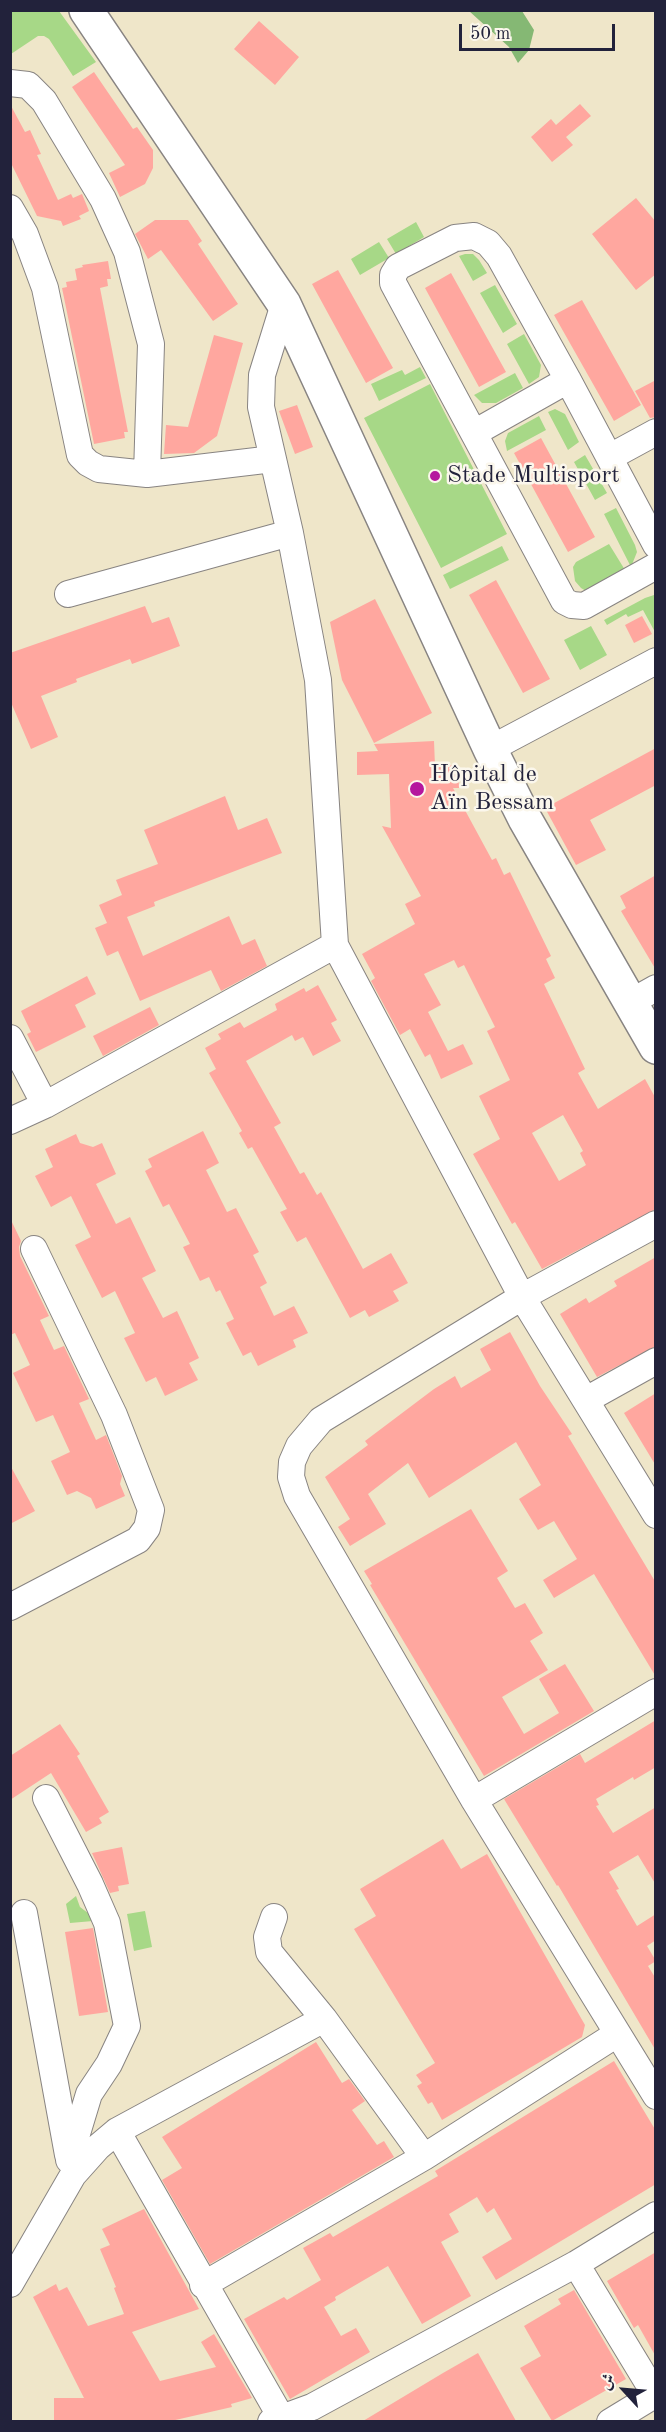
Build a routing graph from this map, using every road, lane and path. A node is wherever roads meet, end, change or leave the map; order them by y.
1 (86, 10) edge
2 (10, 83) edge
3 (10, 208) edge
4 (284, 304) junction
5 (568, 380) junction
6 (656, 432) edge
7 (474, 434) junction
8 (610, 457) junction
9 (273, 459) junction
10 (147, 474) junction
11 (290, 533) junction
12 (656, 545) edge
13 (656, 566) edge
14 (68, 594) dead end
15 (656, 661) edge
16 (490, 749) junction
17 (335, 945) junction
18 (644, 995) edge
19 (10, 1038) edge
20 (656, 1047) edge
21 (45, 1105) junction
22 (10, 1120) edge
23 (656, 1224) edge
24 (34, 1249) dead end
25 (522, 1298) junction
26 (656, 1361) edge
27 (586, 1400) junction
28 (656, 1515) edge
29 (10, 1607) edge
30 (656, 1692) edge
31 (46, 1798) dead end
32 (474, 1800) junction
33 (24, 1914) dead end
34 (274, 1917) dead end
35 (324, 2019) junction
36 (617, 2034) junction
37 (656, 2096) edge
38 (117, 2132) junction
39 (423, 2157) junction
40 (71, 2168) junction
41 (656, 2216) edge
42 (576, 2264) junction
43 (10, 2284) edge
44 (203, 2285) junction
45 (655, 2395) edge
46 (317, 2414) edge
47 (276, 2420) edge
48 (610, 2421) edge

1 - 4 main road
2 - 10 street
3 - 10 street
4 - 9 street
4 - 16 main road
5 - 7 street
5 - 7 street
5 - 8 street
6 - 8 street
7 - 13 street
8 - 12 street
9 - 10 street
9 - 11 street
11 - 14 street
11 - 17 street
15 - 16 street
16 - 18 main road
17 - 21 street
17 - 25 street
18 - 20 main road
19 - 21 street
21 - 22 street
23 - 25 street
24 - 29 street
25 - 27 street
25 - 32 street
26 - 27 street
27 - 28 street
30 - 32 street
31 - 40 street
32 - 36 street
33 - 40 street
34 - 35 street
35 - 38 street
35 - 39 street
36 - 37 street
36 - 39 street
38 - 40 street
38 - 44 street
39 - 44 street
40 - 43 street
41 - 42 street
42 - 45 street
42 - 46 street
44 - 47 street
45 - 48 street
46 - 47 street

